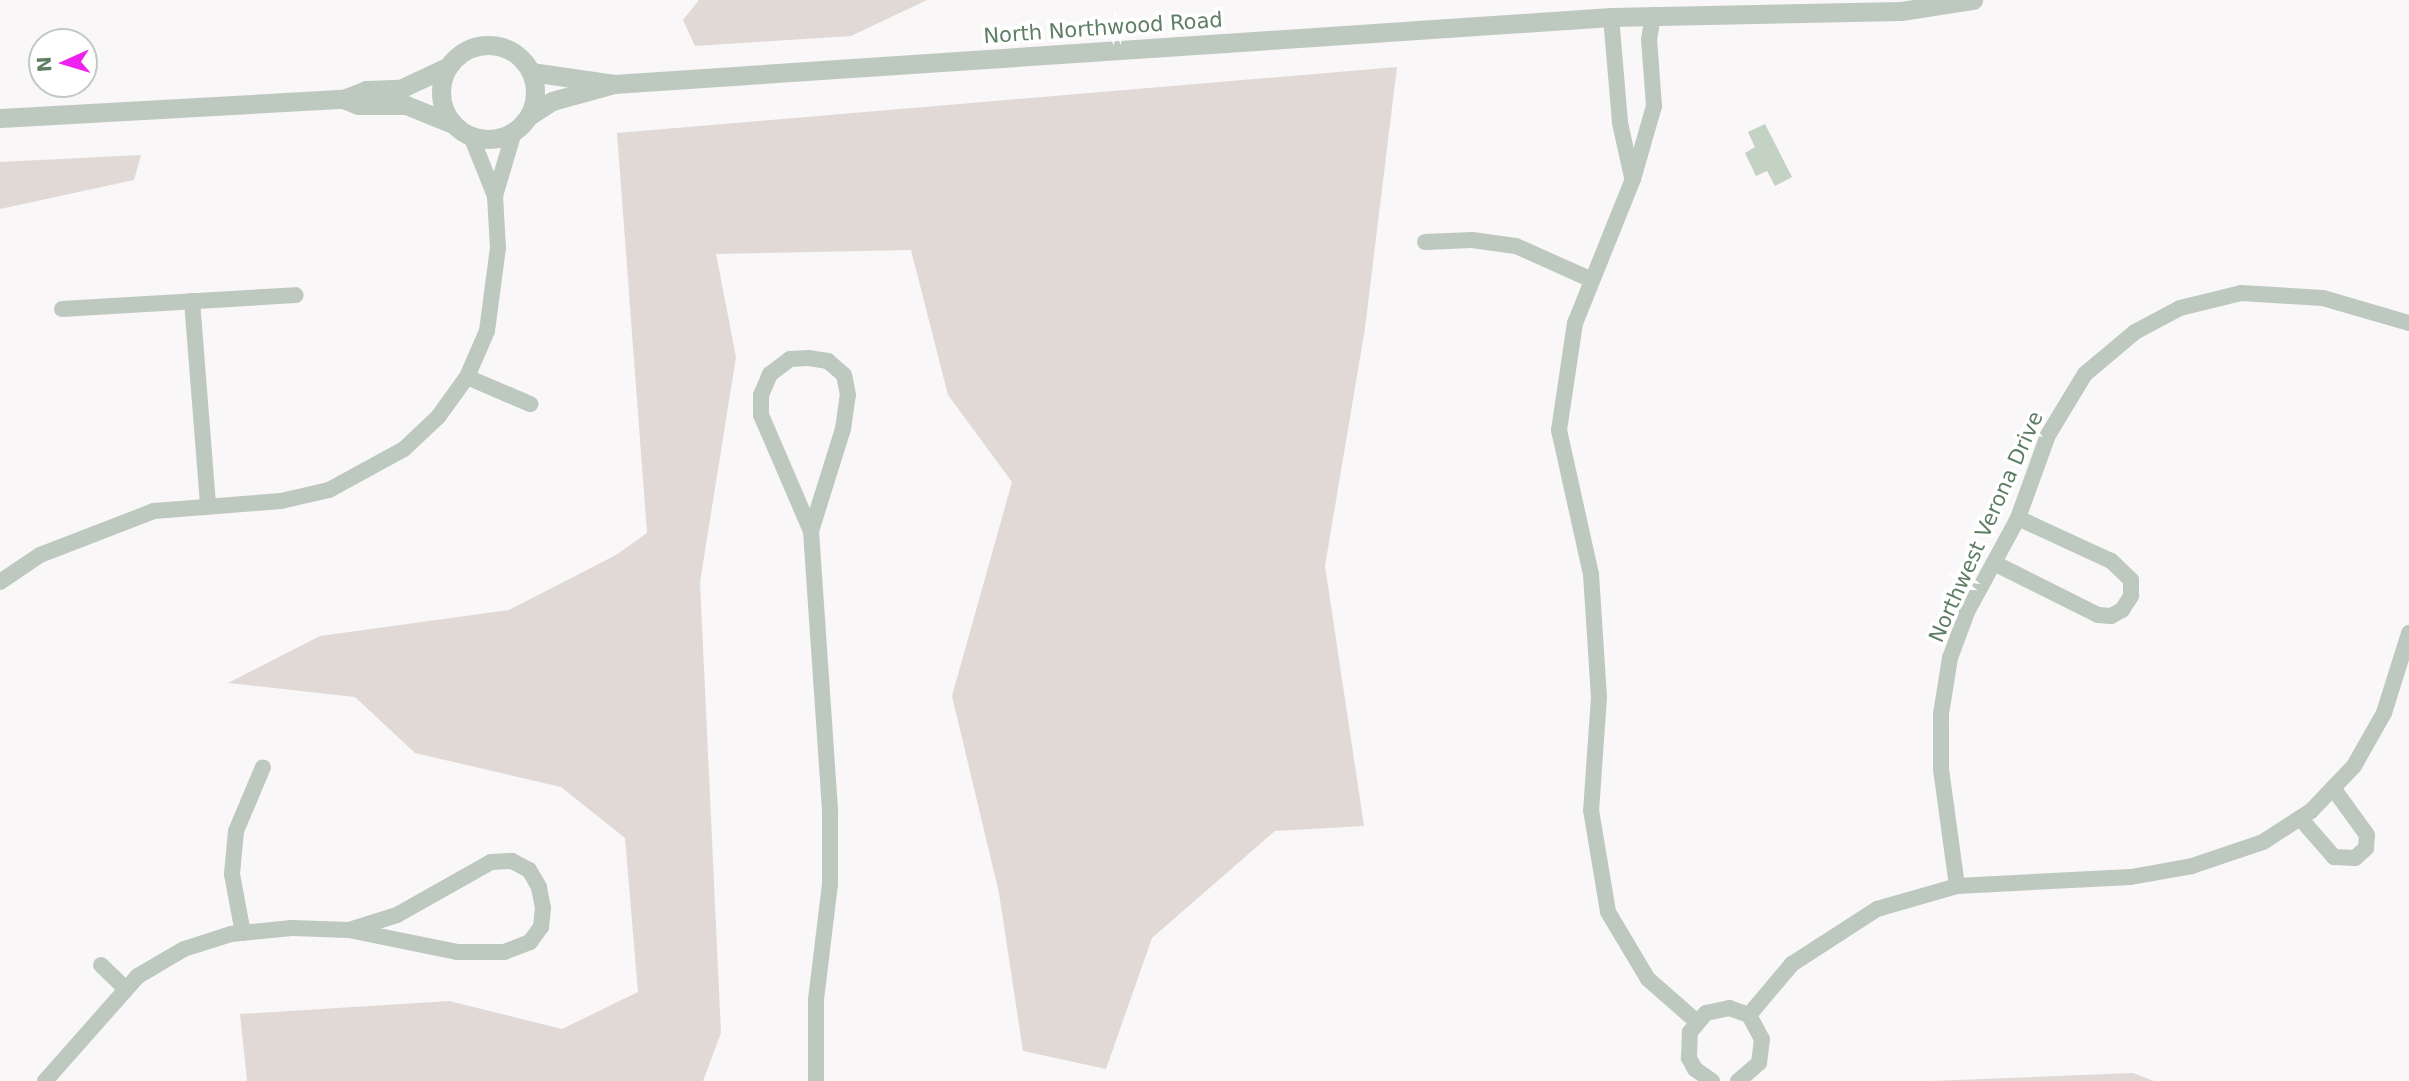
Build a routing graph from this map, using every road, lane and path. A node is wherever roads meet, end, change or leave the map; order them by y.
1 (1973, 0) edge
2 (1653, 15) junction
3 (1611, 17) junction
4 (449, 66) junction
5 (531, 72) junction
6 (614, 84) junction
7 (343, 99) junction
8 (529, 116) junction
9 (0, 118) edge
10 (453, 124) junction
11 (514, 132) junction
12 (471, 136) junction
13 (1633, 179) junction
14 (495, 196) junction
15 (1425, 242) dead end
16 (1592, 281) junction
17 (296, 295) dead end
18 (192, 301) junction
19 (62, 309) dead end
20 (2409, 323) edge
21 (467, 377) junction
22 (530, 404) dead end
23 (208, 506) junction
24 (2018, 518) junction
25 (811, 531) junction
26 (1994, 563) junction
27 (0, 582) edge
28 (2409, 633) edge
29 (263, 767) dead end
30 (2333, 788) junction
31 (2300, 818) junction
32 (1957, 886) junction
33 (349, 930) junction
34 (243, 933) junction
35 (101, 965) dead end
36 (126, 989) junction
37 (1749, 1015) junction
38 (1696, 1021) junction
39 (1752, 1078) edge
40 (1707, 1080) edge
41 (45, 1081) edge
42 (816, 1081) edge

1 - 2 street, North Northwood Road
2 - 3 street, North Northwood Road
2 - 13 street
3 - 6 street, North Northwood Road
3 - 13 street
4 - 5 street
4 - 7 street
4 - 10 street
5 - 6 street, North Northwood Road
5 - 8 street
6 - 8 street, North Northwood Road
7 - 9 street
7 - 10 street
8 - 11 street
10 - 12 street
11 - 12 street
11 - 14 street
12 - 14 street
13 - 16 street
14 - 21 street
15 - 16 street
16 - 38 street
17 - 18 street
18 - 19 street
18 - 23 street
20 - 24 street, Northwest Verona Drive
21 - 22 street
21 - 23 street
23 - 27 street
24 - 26 street, Northwest Verona Drive
24 - 26 street
25 - 25 street
25 - 42 street
26 - 32 street, Northwest Verona Drive
28 - 30 street
29 - 34 street
30 - 31 street
30 - 31 street
31 - 32 street
32 - 37 street
33 - 33 street
33 - 34 street
34 - 36 street
35 - 36 street
36 - 41 street
37 - 38 street
37 - 39 street
38 - 40 street

